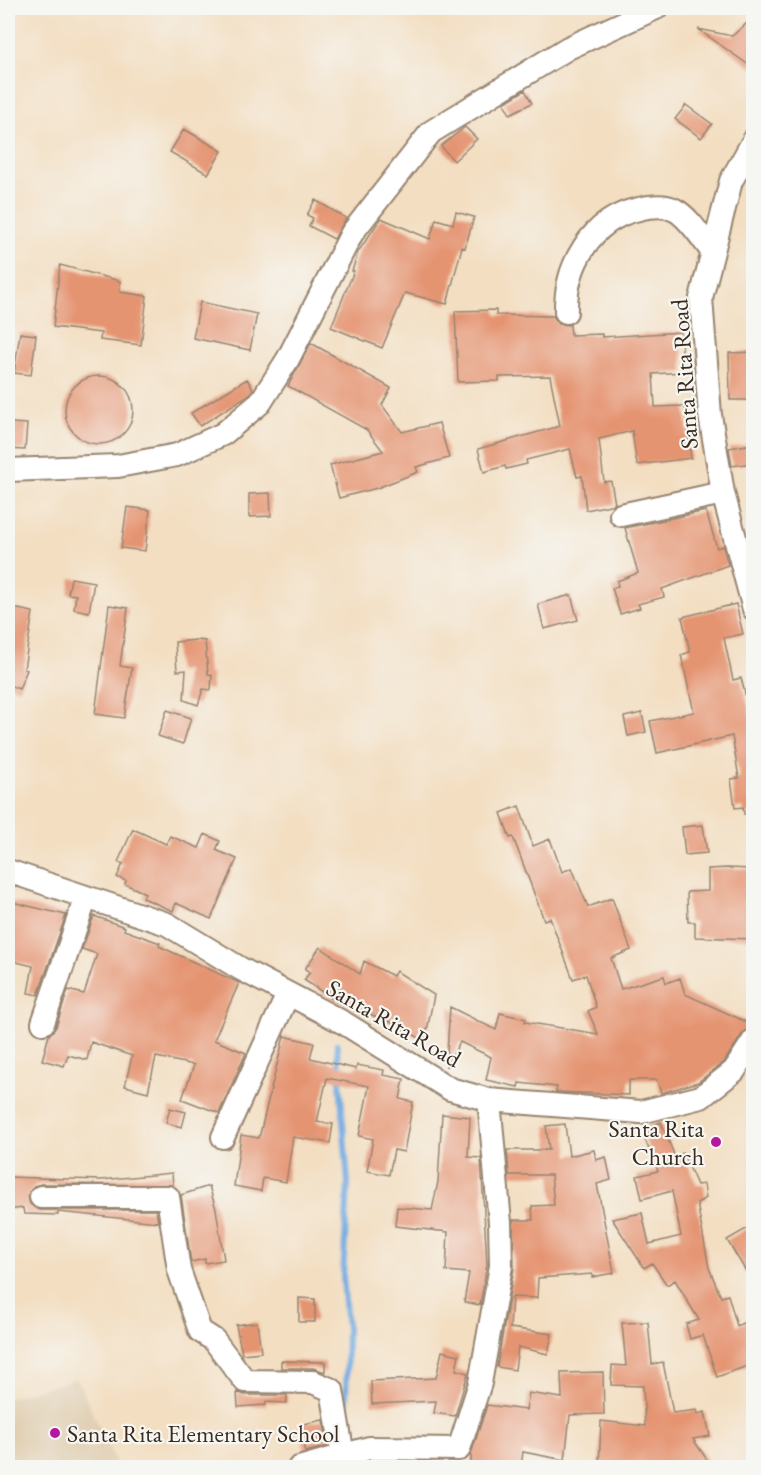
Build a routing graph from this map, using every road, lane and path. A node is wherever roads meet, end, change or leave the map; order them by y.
1 (656, 8) edge
2 (753, 140) edge
3 (712, 251) junction
4 (566, 312) dead end
5 (8, 470) edge
6 (723, 493) junction
7 (621, 515) dead end
8 (753, 609) edge
9 (8, 871) edge
10 (86, 897) junction
11 (288, 994) junction
12 (43, 1023) dead end
13 (753, 1040) edge
14 (489, 1100) junction
15 (222, 1137) dead end
16 (41, 1197) dead end
17 (352, 1457) edge
18 (299, 1467) edge

1 - 5 street
2 - 3 street, Santa Rita Road
3 - 4 street
3 - 6 street, Santa Rita Road
6 - 7 street
6 - 8 street, Santa Rita Road
9 - 10 street, Santa Rita Road
10 - 11 street, Santa Rita Road
10 - 12 street
11 - 14 street, Santa Rita Road
11 - 15 street
13 - 14 street, Santa Rita Road
14 - 17 street
16 - 17 street
17 - 18 street

